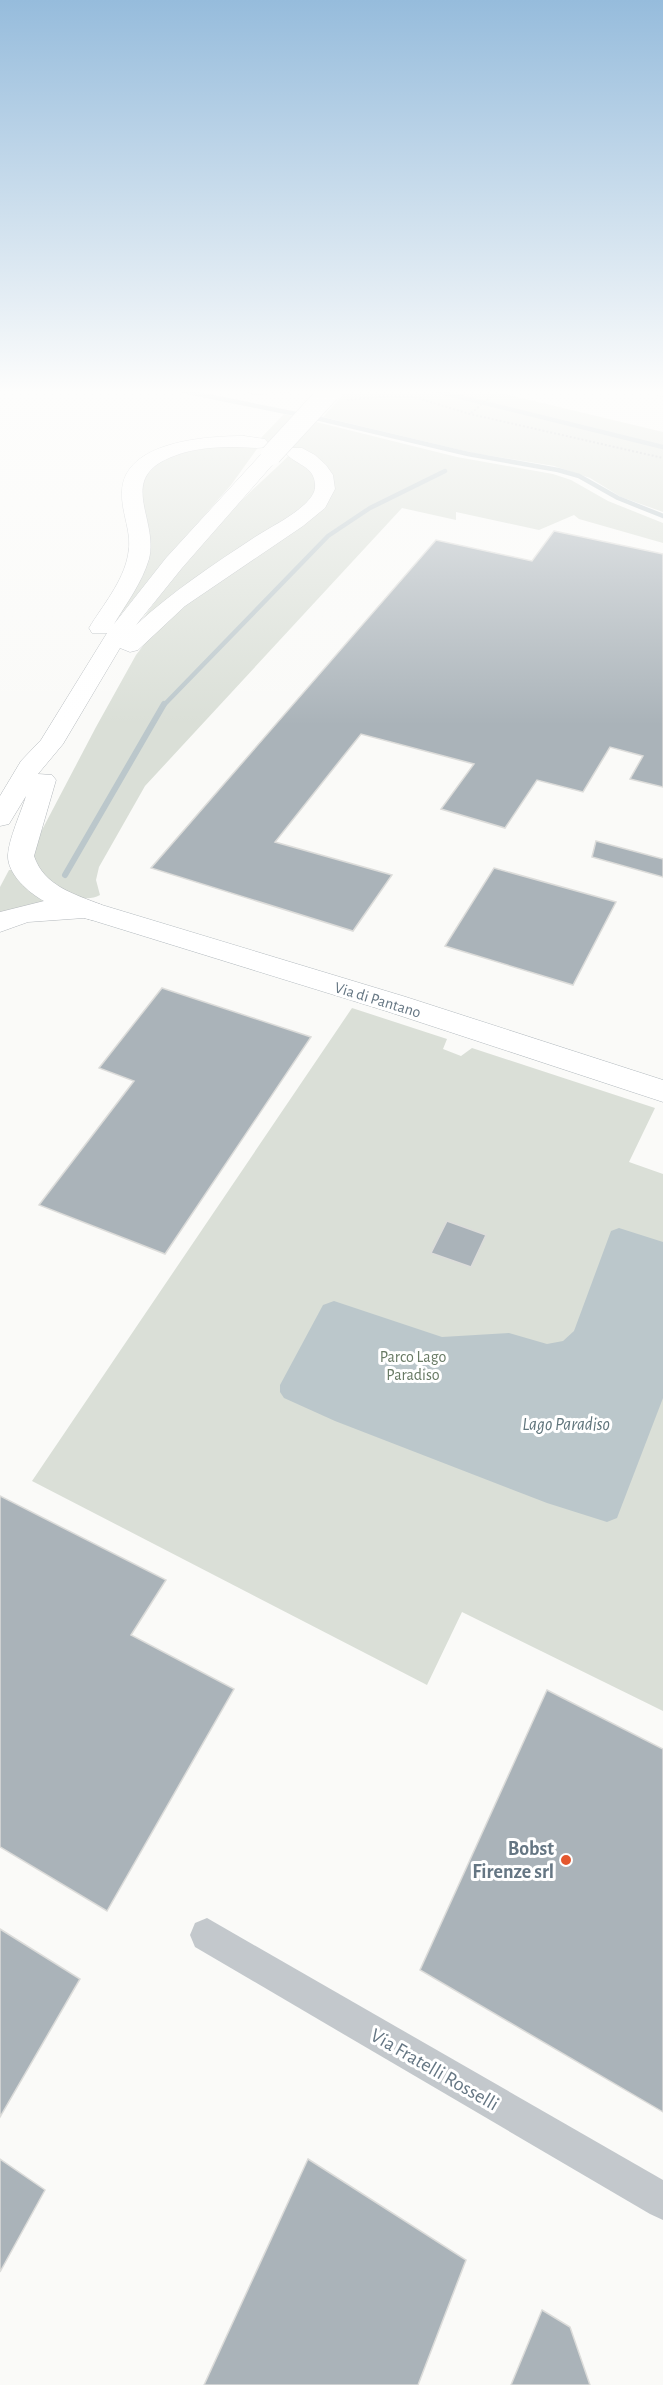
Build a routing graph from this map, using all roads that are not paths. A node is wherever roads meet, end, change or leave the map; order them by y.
1 (134, 502) edge
2 (222, 502) edge
3 (317, 502) edge
4 (67, 716) junction
5 (36, 773) junction
6 (0, 797) edge
7 (0, 818) edge
8 (0, 861) edge
9 (92, 911) junction
10 (0, 923) edge
11 (663, 1091) edge
12 (207, 1935) dead end
13 (663, 2201) edge

1 - 4 main road
2 - 4 main road
3 - 4 main road
4 - 5 main road
5 - 6 main road
5 - 7 main road
5 - 8 main road
5 - 9 main road
9 - 10 main road
9 - 11 main road, Via di Pantano
12 - 13 street, Via Fratelli Rosselli

